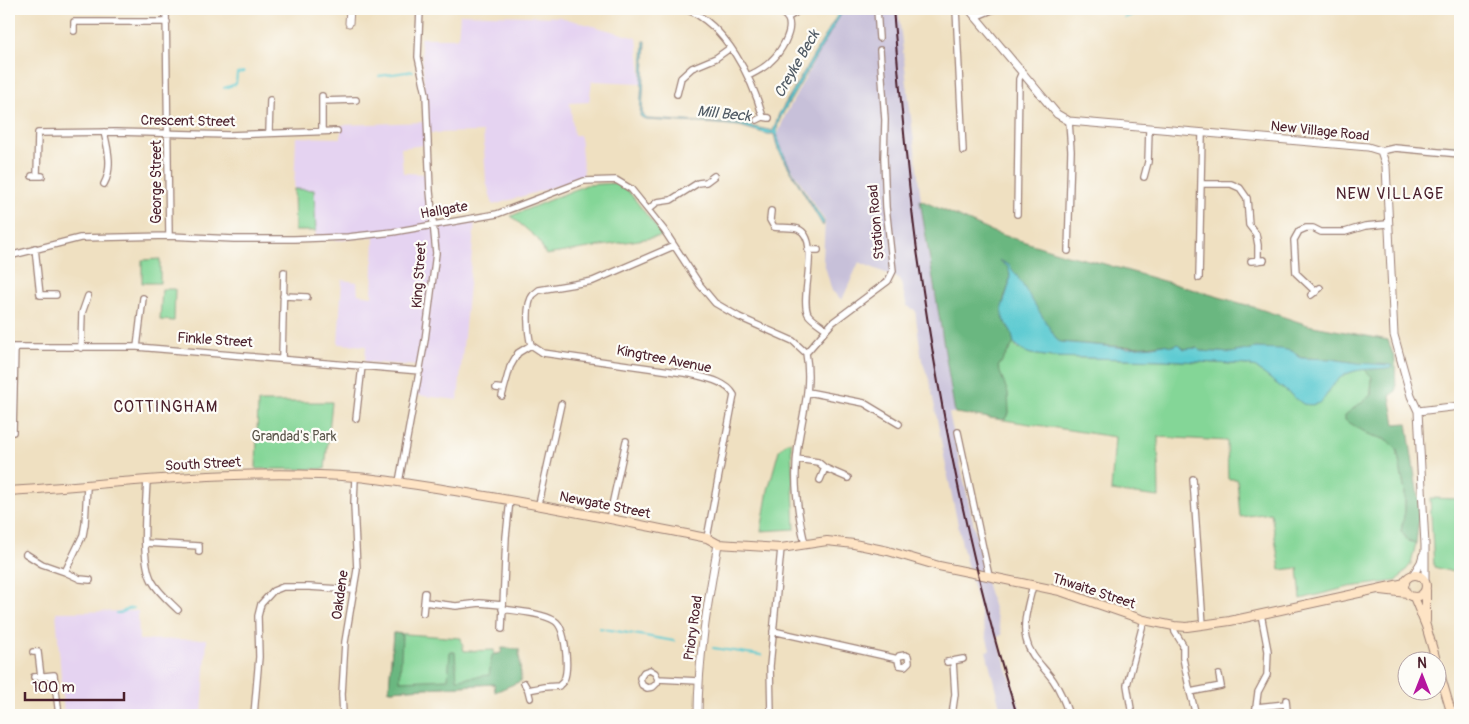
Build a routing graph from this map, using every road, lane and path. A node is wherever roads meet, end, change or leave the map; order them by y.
1 (166, 9) edge
2 (350, 9) edge
3 (420, 9) edge
4 (686, 9) edge
5 (776, 9) edge
6 (877, 9) edge
7 (956, 9) edge
8 (969, 9) edge
9 (994, 9) edge
10 (795, 13) dead end
11 (975, 17) junction
12 (787, 18) junction
13 (167, 22) junction
14 (349, 23) dead end
15 (74, 31) dead end
16 (879, 38) dead end
17 (730, 48) junction
18 (880, 50) dead end
19 (1022, 72) junction
20 (748, 76) junction
21 (669, 93) dead end
22 (270, 100) dead end
23 (356, 100) dead end
24 (757, 120) dead end
25 (1069, 121) junction
26 (1148, 129) junction
27 (322, 131) junction
28 (337, 131) dead end
29 (104, 132) junction
30 (269, 132) junction
31 (168, 134) junction
32 (1202, 134) junction
33 (963, 151) dead end
34 (1381, 151) junction
35 (1460, 154) edge
36 (37, 176) dead end
37 (714, 176) dead end
38 (1144, 177) dead end
39 (706, 182) junction
40 (104, 184) dead end
41 (1201, 184) junction
42 (711, 189) dead end
43 (648, 210) junction
44 (772, 211) dead end
45 (1017, 214) dead end
46 (433, 224) junction
47 (1387, 224) junction
48 (168, 236) junction
49 (674, 246) junction
50 (35, 248) junction
51 (808, 250) junction
52 (818, 250) dead end
53 (1068, 250) dead end
54 (9, 256) edge
55 (1250, 261) dead end
56 (284, 272) dead end
57 (1198, 278) dead end
58 (1316, 292) dead end
59 (56, 295) dead end
60 (88, 296) dead end
61 (283, 296) junction
62 (307, 297) dead end
63 (142, 298) dead end
64 (826, 329) junction
65 (530, 345) junction
66 (12, 347) edge
67 (137, 347) junction
68 (81, 348) junction
69 (806, 353) junction
70 (282, 358) junction
71 (362, 366) junction
72 (420, 371) junction
73 (496, 388) dead end
74 (808, 392) junction
75 (561, 404) dead end
76 (1460, 406) edge
77 (1418, 411) junction
78 (356, 419) dead end
79 (899, 424) dead end
80 (13, 432) dead end
81 (958, 432) dead end
82 (626, 441) dead end
83 (797, 459) junction
84 (825, 468) junction
85 (355, 477) junction
86 (848, 478) dead end
87 (1193, 479) dead end
88 (147, 480) junction
89 (820, 480) dead end
90 (399, 482) junction
91 (86, 486) junction
92 (9, 491) edge
93 (510, 500) junction
94 (539, 504) junction
95 (609, 519) junction
96 (707, 538) junction
97 (145, 543) junction
98 (718, 544) junction
99 (805, 544) junction
100 (1426, 545) junction
101 (782, 548) junction
102 (199, 552) dead end
103 (30, 554) dead end
104 (65, 572) junction
105 (1413, 575) junction
106 (989, 576) junction
107 (90, 580) dead end
108 (1404, 583) junction
109 (1425, 584) junction
110 (1033, 585) junction
111 (1377, 589) junction
112 (354, 590) junction
113 (425, 593) dead end
114 (1410, 595) junction
115 (178, 600) dead end
116 (424, 602) junction
117 (172, 604) junction
118 (502, 607) junction
119 (178, 610) dead end
120 (423, 613) dead end
121 (1261, 614) junction
122 (1144, 620) junction
123 (1203, 625) junction
124 (1174, 626) junction
125 (1426, 626) junction
126 (502, 629) dead end
127 (774, 630) junction
128 (33, 652) dead end
129 (962, 658) dead end
130 (898, 659) dead end
131 (1218, 675) dead end
132 (658, 678) dead end
133 (698, 681) junction
134 (524, 683) dead end
135 (528, 690) junction
136 (1190, 692) junction
137 (530, 698) dead end
138 (1257, 707) junction
139 (1287, 711) dead end
140 (1460, 711) edge
141 (1452, 713) edge
142 (59, 715) edge
143 (254, 715) edge
144 (343, 715) edge
145 (698, 715) edge
146 (771, 715) edge
147 (952, 715) edge
148 (1069, 715) edge
149 (1132, 715) edge
150 (1196, 715) edge
151 (1255, 715) edge

1 - 13 street, George Street
2 - 14 street
3 - 46 street, King Street
4 - 17 street
5 - 12 street
6 - 16 street
7 - 33 street
8 - 11 street
9 - 11 street
10 - 12 street
11 - 19 street
12 - 20 street
13 - 15 street
13 - 31 street, George Street
17 - 20 street
17 - 21 street
18 - 64 street, Station Road
19 - 25 street
19 - 45 street
20 - 24 street
22 - 30 street
23 - 27 street
25 - 26 street, New Village Road
25 - 53 street
26 - 32 street, New Village Road
26 - 38 street
27 - 28 street, Crescent Street
27 - 30 street, Crescent Street
29 - 31 street, Crescent Street
29 - 36 street, Crescent Street
29 - 40 street
30 - 31 street, Crescent Street
31 - 48 street, George Street
32 - 34 street, New Village Road
32 - 41 street
34 - 35 street
34 - 47 street, New Village Road
37 - 39 street
39 - 42 street
39 - 43 street
41 - 55 street
41 - 57 street
43 - 46 street, Hallgate
43 - 49 street, Hallgate
44 - 51 street
46 - 48 street, Hallgate
46 - 72 street, King Street
47 - 58 street
47 - 77 street, New Village Road
48 - 50 street, Hallgate
49 - 65 street
49 - 69 street, Hallgate
50 - 54 street, Hallgate
50 - 59 street
51 - 52 street
51 - 64 street
56 - 61 street
60 - 68 street
61 - 62 street
61 - 70 street
63 - 67 street
64 - 69 street, Station Road
65 - 73 street
65 - 96 street, Kingtree Avenue
66 - 68 street, Finkle Street
66 - 80 street
67 - 68 street, Finkle Street
67 - 70 street, Finkle Street
69 - 74 street
70 - 71 street, Finkle Street
71 - 72 street, Finkle Street
71 - 78 street
72 - 90 street, King Street
74 - 79 street
74 - 83 street
75 - 94 street
76 - 77 street
77 - 100 street, New Village Road
81 - 106 street
82 - 95 street
83 - 84 street
83 - 99 street
84 - 86 street
84 - 89 street
85 - 88 main road, South Street
85 - 90 main road, South Street
85 - 112 street, Oakdene
87 - 123 street
88 - 91 main road, South Street
88 - 97 street
90 - 93 main road, Newgate Street
91 - 92 main road, South Street
91 - 104 street
93 - 94 main road, Newgate Street
93 - 118 street
94 - 95 main road, Newgate Street
95 - 96 main road, Newgate Street
96 - 98 main road, Newgate Street
97 - 102 street
97 - 117 street
98 - 101 main road, Newgate Street
98 - 133 street, Priory Road
99 - 101 main road, Newgate Street
99 - 106 main road, Thwaite Street
100 - 105 street
100 - 109 street, New Village Road
101 - 127 street
103 - 104 street
104 - 107 street
105 - 108 main road
105 - 109 main road
106 - 110 main road, Thwaite Street
108 - 111 main road, Thwaite Street
108 - 114 main road
109 - 114 main road
109 - 125 main road
110 - 122 main road, Thwaite Street
110 - 148 street
111 - 114 main road, Thwaite Street
111 - 121 main road, Thwaite Street
112 - 143 street
112 - 144 street, Oakdene
113 - 116 street
114 - 125 main road
115 - 117 street
116 - 118 street
116 - 120 street
117 - 119 street
118 - 126 street
118 - 135 street
121 - 123 main road, Thwaite Street
121 - 138 street
122 - 124 main road, Thwaite Street
122 - 149 street
123 - 124 main road, Thwaite Street
124 - 136 street
125 - 141 main road
127 - 130 street
127 - 146 street
128 - 142 street
129 - 147 street
131 - 136 street
132 - 133 street
133 - 145 street, Priory Road
134 - 135 street
135 - 137 street
136 - 150 street
138 - 139 street
138 - 151 street
140 - 141 street

